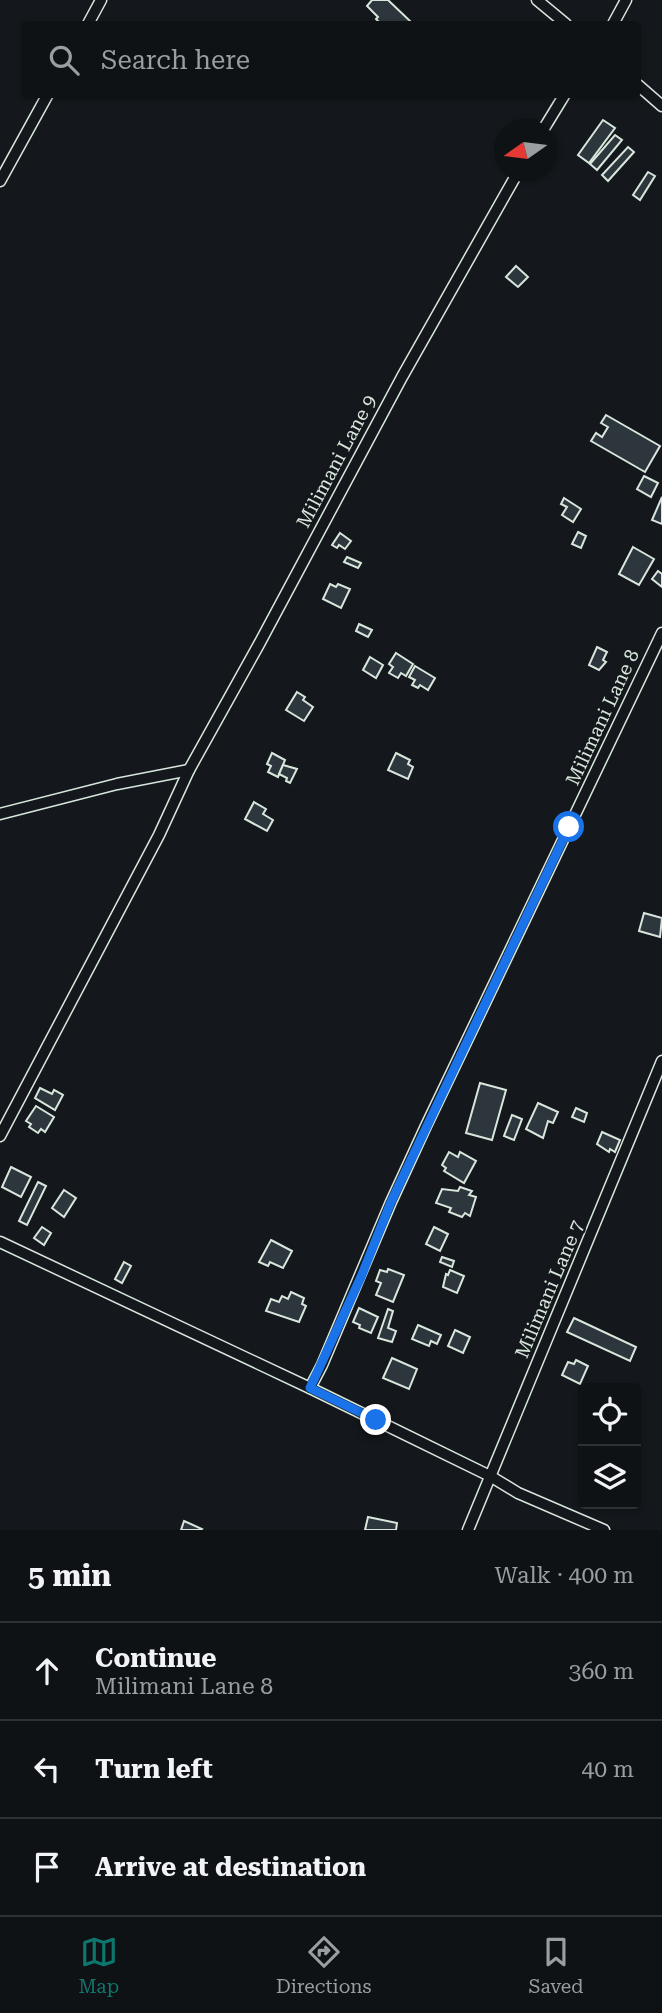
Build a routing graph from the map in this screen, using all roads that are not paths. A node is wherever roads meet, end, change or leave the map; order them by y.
1 (101, 0) edge
2 (537, 0) edge
3 (626, 0) edge
4 (90, 21) edge
5 (562, 21) edge
6 (615, 21) edge
7 (641, 88) edge
8 (46, 98) edge
9 (563, 98) edge
10 (662, 106) edge
11 (550, 119) edge
12 (0, 181) edge
13 (512, 182) edge
14 (662, 634) edge
15 (189, 770) junction
16 (0, 814) edge
17 (662, 1061) edge
18 (0, 1136) edge
19 (0, 1242) edge
20 (310, 1388) junction
21 (490, 1476) junction
22 (468, 1530) edge
23 (604, 1530) edge

1 - 4 street
2 - 5 street
3 - 6 street
7 - 10 street
8 - 12 street
9 - 11 street
13 - 15 street, Milimani Lane 9
14 - 20 street, Milimani Lane 8
15 - 16 street
15 - 18 street, Milimani Lane 9
17 - 21 street, Milimani Lane 7
19 - 20 street
20 - 21 street
21 - 22 street, Milimani Lane 7
21 - 23 street

